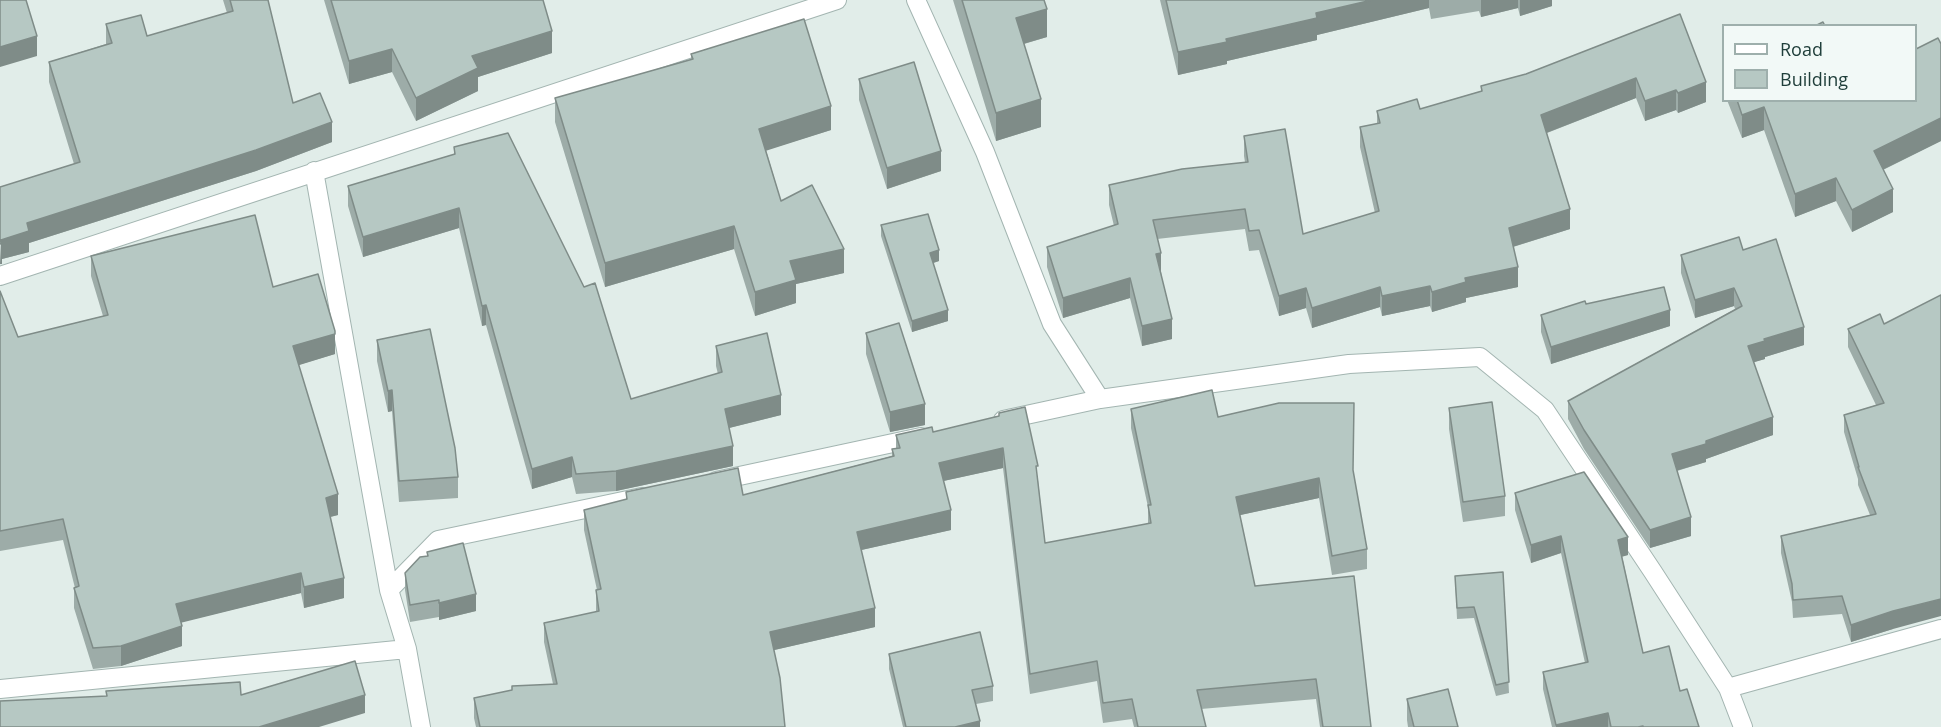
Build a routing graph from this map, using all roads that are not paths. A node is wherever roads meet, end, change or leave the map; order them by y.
1 (837, 0) edge
2 (916, 0) edge
3 (314, 171) junction
4 (0, 276) edge
5 (1100, 399) junction
6 (984, 424) edge
7 (938, 434) edge
8 (694, 486) edge
9 (659, 493) edge
10 (389, 590) junction
11 (1941, 629) edge
12 (407, 650) junction
13 (1728, 688) junction
14 (0, 689) edge
15 (421, 727) edge
16 (1743, 727) edge

1 - 3 street
2 - 5 street
3 - 4 street
3 - 10 street
5 - 6 street
5 - 13 street
7 - 8 street
9 - 10 street
10 - 12 street
11 - 13 street
12 - 14 street
12 - 15 street
13 - 16 street

